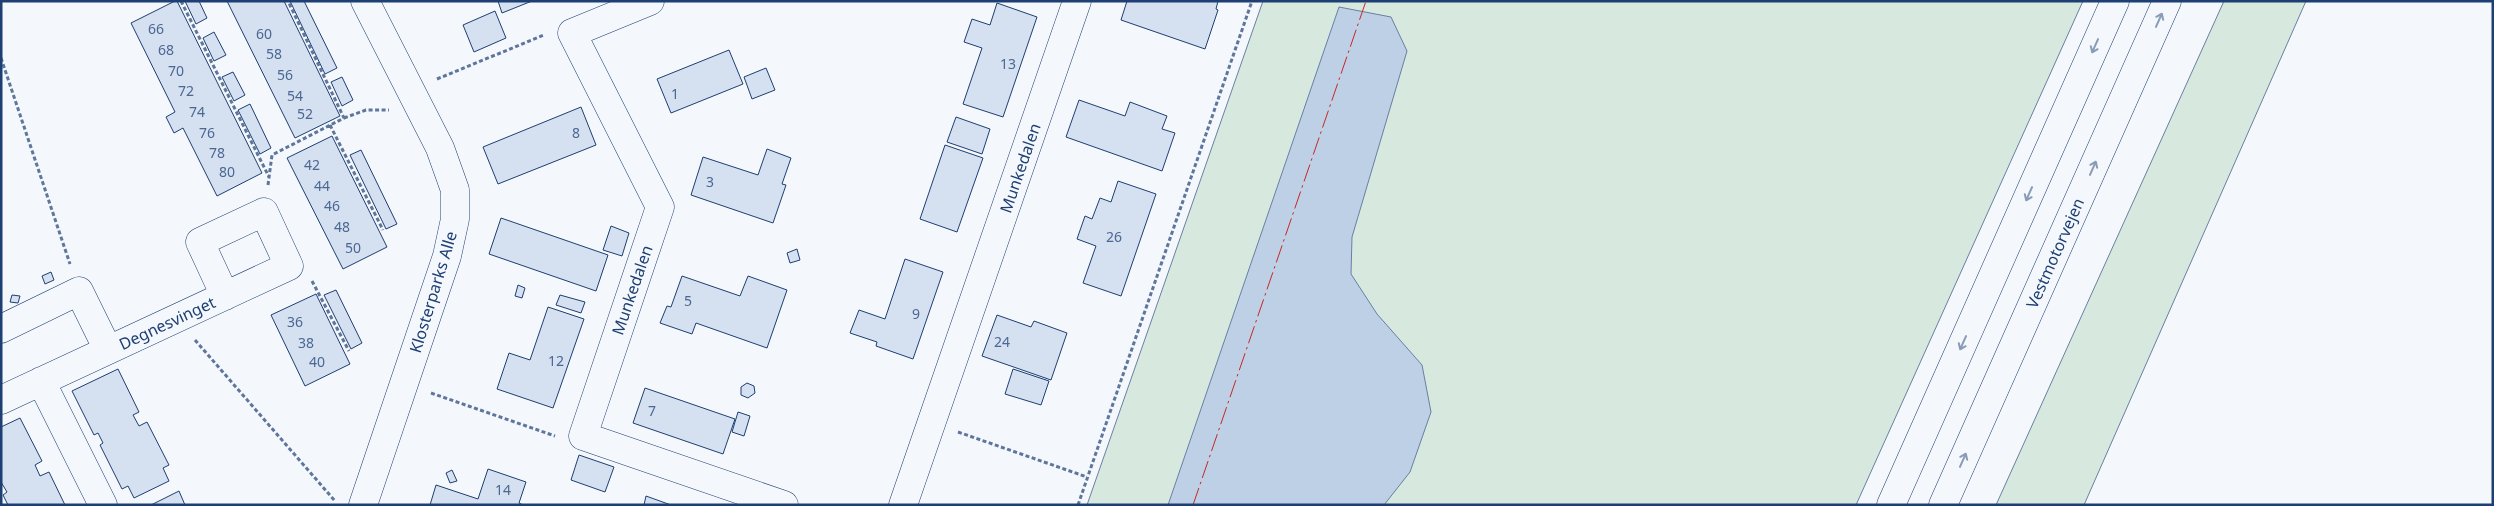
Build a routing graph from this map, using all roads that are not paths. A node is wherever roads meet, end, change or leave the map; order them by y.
1 (365, 1) edge
2 (650, 1) edge
3 (1077, 1) edge
4 (2115, 1) edge
5 (2167, 1) edge
6 (225, 296) junction
7 (1, 329) edge
8 (108, 350) junction
9 (42, 382) junction
10 (1, 400) edge
11 (103, 505) edge
12 (363, 505) edge
13 (784, 505) edge
14 (903, 505) edge
15 (1891, 505) edge
16 (1943, 505) edge

1 - 12 main road, Klosterparks Alle
2 - 13 main road, Munkedalen
3 - 14 main road, Munkedalen
4 -> 15 main road
16 -> 5 main road, Vestmotorvejen
6 - 6 main road, Degnesvinget
6 - 8 main road, Degnesvinget
7 - 8 main road, Degnesvinget
8 - 9 main road, Degnesvinget
9 - 10 main road, Degnesvinget
9 - 11 main road

